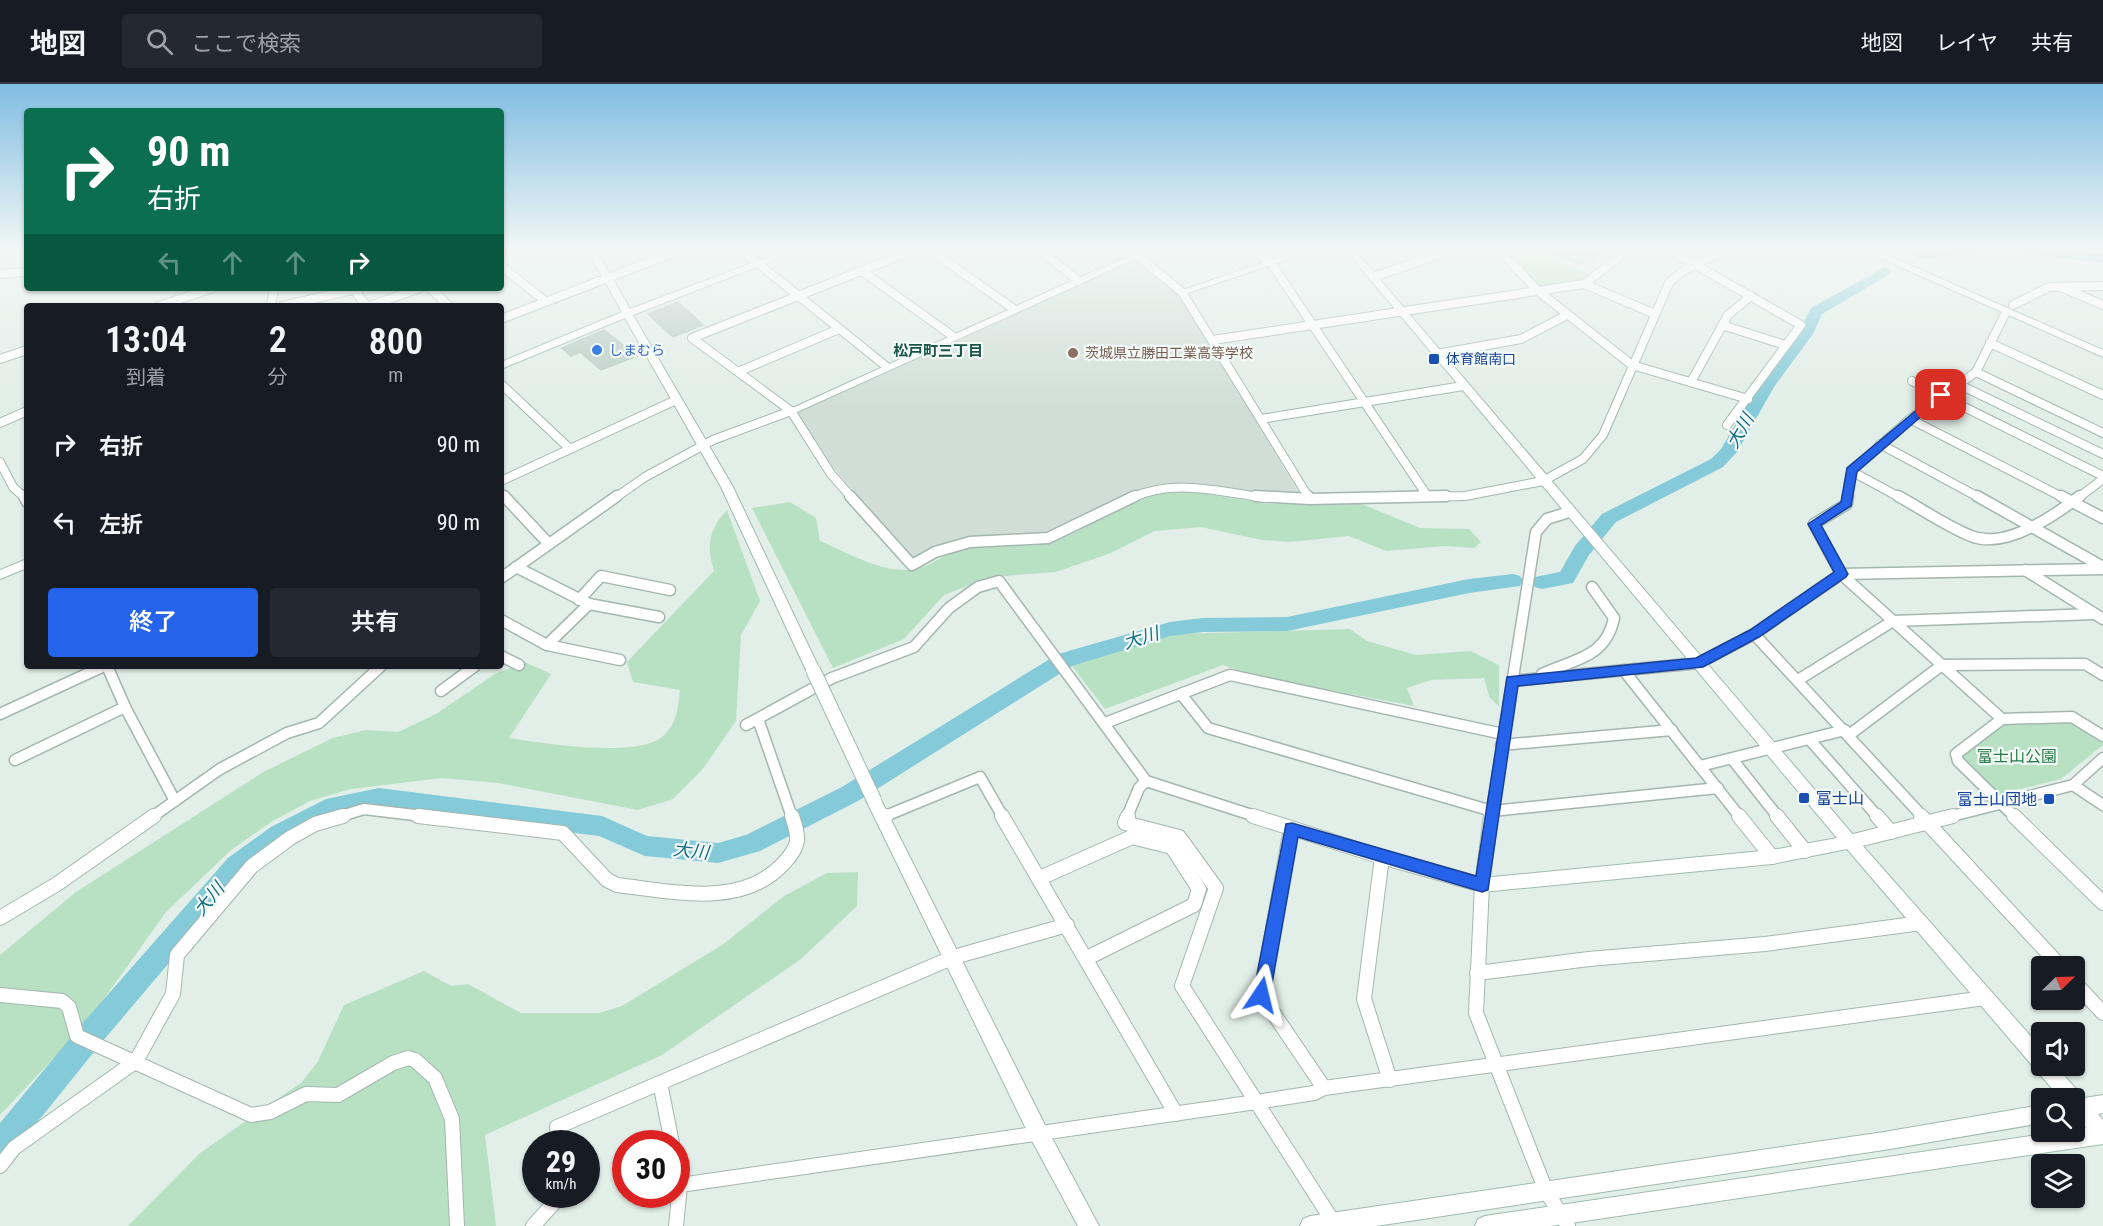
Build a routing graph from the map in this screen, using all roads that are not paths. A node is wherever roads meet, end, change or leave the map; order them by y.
1 (545, 301) edge
2 (619, 301) edge
3 (660, 301) edge
4 (784, 301) edge
5 (804, 301) edge
6 (904, 301) edge
7 (1003, 301) edge
8 (1032, 301) edge
9 (1188, 301) edge
10 (1298, 301) edge
11 (1392, 301) edge
12 (1471, 301) edge
13 (1551, 301) edge
14 (1625, 301) edge
15 (1661, 301) edge
16 (1745, 301) edge
17 (1760, 301) edge
18 (1993, 301) edge
19 (1995, 301) edge
20 (2022, 301) edge
21 (2009, 308) junction
22 (1014, 309) junction
23 (1401, 312) junction
24 (626, 314) junction
25 (1655, 314) junction
26 (1568, 315) junction
27 (504, 318) edge
28 (1314, 325) junction
29 (1722, 325) junction
30 (839, 329) junction
31 (954, 337) junction
32 (1213, 340) junction
33 (1989, 343) junction
34 (2103, 344) edge
35 (1785, 345) junction
36 (24, 351) edge
37 (1437, 354) junction
38 (2103, 354) edge
39 (0, 359) edge
40 (504, 365) edge
41 (1632, 365) junction
42 (888, 367) junction
43 (740, 371) junction
44 (1976, 372) junction
45 (1912, 381) dead end
46 (1691, 382) junction
47 (1958, 384) junction
48 (1464, 386) junction
49 (504, 387) edge
50 (1941, 395) junction
51 (2103, 395) edge
52 (1748, 399) junction
53 (676, 400) junction
54 (1365, 402) junction
55 (791, 411) junction
56 (24, 412) edge
57 (1261, 419) junction
58 (1910, 419) junction
59 (0, 423) edge
60 (1727, 425) dead end
61 (2101, 430) edge
62 (1880, 444) junction
63 (702, 446) junction
64 (570, 449) junction
65 (2103, 454) edge
66 (0, 462) edge
67 (1851, 471) junction
68 (2103, 477) edge
69 (504, 480) edge
70 (1543, 481) junction
71 (24, 497) edge
72 (504, 497) edge
73 (1428, 497) junction
74 (1310, 499) junction
75 (2072, 502) junction
76 (1569, 512) junction
77 (2103, 518) edge
78 (2036, 528) junction
79 (548, 543) junction
80 (24, 564) edge
81 (516, 567) junction
82 (2103, 568) edge
83 (2024, 570) junction
84 (1841, 574) junction
85 (0, 575) edge
86 (504, 576) edge
87 (1592, 587) dead end
88 (670, 590) dead end
89 (584, 602) junction
90 (2098, 616) edge
91 (659, 617) dead end
92 (1893, 621) junction
93 (504, 622) edge
94 (1754, 634) junction
95 (547, 645) junction
96 (504, 658) edge
97 (620, 660) dead end
98 (1699, 663) junction
99 (519, 665) dead end
100 (1942, 665) junction
101 (99, 669) edge
102 (107, 669) edge
103 (378, 669) edge
104 (471, 669) edge
105 (1625, 672) junction
106 (2103, 675) edge
107 (1536, 677) junction
108 (1798, 680) junction
109 (1512, 681) junction
110 (441, 691) dead end
111 (1181, 694) junction
112 (125, 707) junction
113 (0, 714) edge
114 (758, 719) junction
115 (2002, 719) junction
116 (1105, 723) junction
117 (746, 725) dead end
118 (1672, 730) junction
119 (1847, 732) junction
120 (2103, 736) edge
121 (1502, 740) junction
122 (1810, 740) junction
123 (1773, 749) junction
124 (2103, 758) edge
125 (1732, 759) junction
126 (15, 760) dead end
127 (1700, 766) junction
128 (1146, 781) junction
129 (2073, 785) junction
130 (1718, 788) junction
131 (175, 801) junction
132 (2003, 802) junction
133 (2103, 805) edge
134 (1492, 812) junction
135 (883, 817) junction
136 (1928, 822) junction
137 (1292, 829) junction
138 (1891, 831) junction
139 (1850, 842) junction
140 (1805, 851) junction
141 (1382, 857) junction
142 (1772, 857) junction
143 (1040, 878) junction
144 (1482, 885) junction
145 (2103, 902) edge
146 (0, 918) edge
147 (1921, 923) junction
148 (1067, 925) junction
149 (2051, 956) edge
150 (954, 957) junction
151 (1087, 958) junction
152 (1477, 973) junction
153 (2085, 994) edge
154 (0, 995) edge
155 (1986, 998) junction
156 (2103, 1013) edge
157 (2031, 1051) edge
158 (136, 1060) junction
159 (1496, 1065) junction
160 (2052, 1076) edge
161 (1389, 1080) junction
162 (660, 1083) junction
163 (1324, 1088) junction
164 (2062, 1088) edge
165 (1256, 1102) junction
166 (2085, 1104) edge
167 (2103, 1104) edge
168 (1176, 1114) junction
169 (2085, 1115) edge
170 (2031, 1116) edge
171 (557, 1130) edge
172 (669, 1130) edge
173 (1038, 1131) junction
174 (2103, 1135) edge
175 (0, 1166) edge
176 (690, 1183) edge
177 (1546, 1191) junction
178 (549, 1208) edge
179 (678, 1208) edge
180 (1563, 1220) edge
181 (1334, 1223) junction
182 (457, 1226) edge
183 (533, 1226) edge
184 (676, 1226) edge
185 (1089, 1226) edge
186 (1310, 1226) edge
187 (1485, 1226) edge

1 - 27 street
2 - 24 street
3 - 24 street
4 - 43 street
5 - 30 street
6 - 31 street
7 - 22 street
8 - 22 street
9 - 32 street
10 - 28 street
11 - 23 street
12 - 23 street
13 - 26 street
14 - 25 street
15 - 25 street
16 - 29 street
17 - 35 street
18 - 21 street
19 - 21 street
20 - 21 street
21 - 33 street
21 - 34 street
21 - 38 street
22 - 31 street
23 - 28 street
23 - 37 street
24 - 40 street
24 - 53 street
25 - 41 street
26 - 37 street
26 - 41 street
28 - 32 street
28 - 54 street
29 - 35 street
29 - 46 street
30 - 42 street
30 - 43 street
31 - 42 street
32 - 57 street
33 - 44 street
33 - 51 street
35 - 52 street
36 - 39 street
37 - 48 street
41 - 46 street
41 - 70 street
42 - 55 street
43 - 55 street
44 - 47 street
44 - 61 street
45 - 50 street
46 - 52 street
47 - 50 street
47 - 65 street
48 - 54 street
48 - 70 street
49 - 64 street
50 - 58 street
50 - 68 street
52 - 60 street
53 - 63 street
53 - 64 street
54 - 57 street
54 - 73 street
55 - 63 street
55 - 74 street
56 - 59 street
57 - 74 street
58 - 62 street
58 - 75 street
62 - 67 street
62 - 78 street
63 - 79 street
63 - 135 street, bridge
64 - 69 street
66 - 71 street
67 - 78 street
67 - 84 street
68 - 75 street
70 - 73 street
70 - 76 street
72 - 79 street
73 - 74 street
75 - 77 street
75 - 78 street
76 - 98 street
76 - 109 street
78 - 82 street
79 - 81 street
80 - 85 street
81 - 86 street
81 - 89 street
82 - 83 street
83 - 84 street
83 - 90 street
84 - 92 street
84 - 94 street
87 - 107 street
88 - 89 street
89 - 91 street
89 - 95 street
90 - 92 street
92 - 100 street
92 - 108 street
93 - 95 street
94 - 98 street
94 - 108 street
95 - 97 street
96 - 99 street
98 - 105 street
98 - 123 street
100 - 106 street
100 - 115 street
100 - 119 street
101 - 113 street
102 - 112 street
103 - 131 street
104 - 110 street
105 - 107 street
105 - 118 street
107 - 109 street
108 - 119 street
109 - 121 street
111 - 116 street
111 - 121 street
111 - 134 street
112 - 126 street
112 - 131 street
114 - 116 street
114 - 117 street
114 - 158 street
115 - 120 street
115 - 132 street
116 - 128 street
118 - 121 street
118 - 127 street
119 - 122 street
119 - 136 street
121 - 134 street
122 - 123 street
122 - 138 street
123 - 125 street
123 - 139 street
124 - 129 street
125 - 127 street
125 - 140 street
127 - 130 street
128 - 137 street
128 - 165 street
129 - 132 street
129 - 133 street
130 - 134 street
130 - 142 street
131 - 146 street
132 - 136 street
132 - 145 street
134 - 144 street
135 - 143 street
135 - 150 street
136 - 138 street
136 - 149 street
137 - 141 street
137 - 163 street
138 - 139 street
139 - 140 street
139 - 147 street
140 - 142 street
141 - 144 street
141 - 161 street
142 - 144 street
143 - 148 street
143 - 151 street
144 - 152 street
147 - 152 street
147 - 155 street
148 - 150 street
148 - 151 street
150 - 162 street
150 - 173 street
151 - 168 street
152 - 159 street
153 - 156 street
154 - 158 street
155 - 157 street
155 - 159 street
158 - 175 street
158 - 182 street
159 - 161 street
159 - 177 street
160 - 164 street
161 - 163 street
162 - 171 street
162 - 172 street
163 - 165 street
165 - 168 street
165 - 181 street
166 - 167 street
168 - 173 street
169 - 174 street
170 - 177 street
173 - 176 street
173 - 185 street
174 - 180 street
177 - 180 street
177 - 181 street
178 - 183 street
179 - 184 street
180 - 187 street
181 - 186 street

